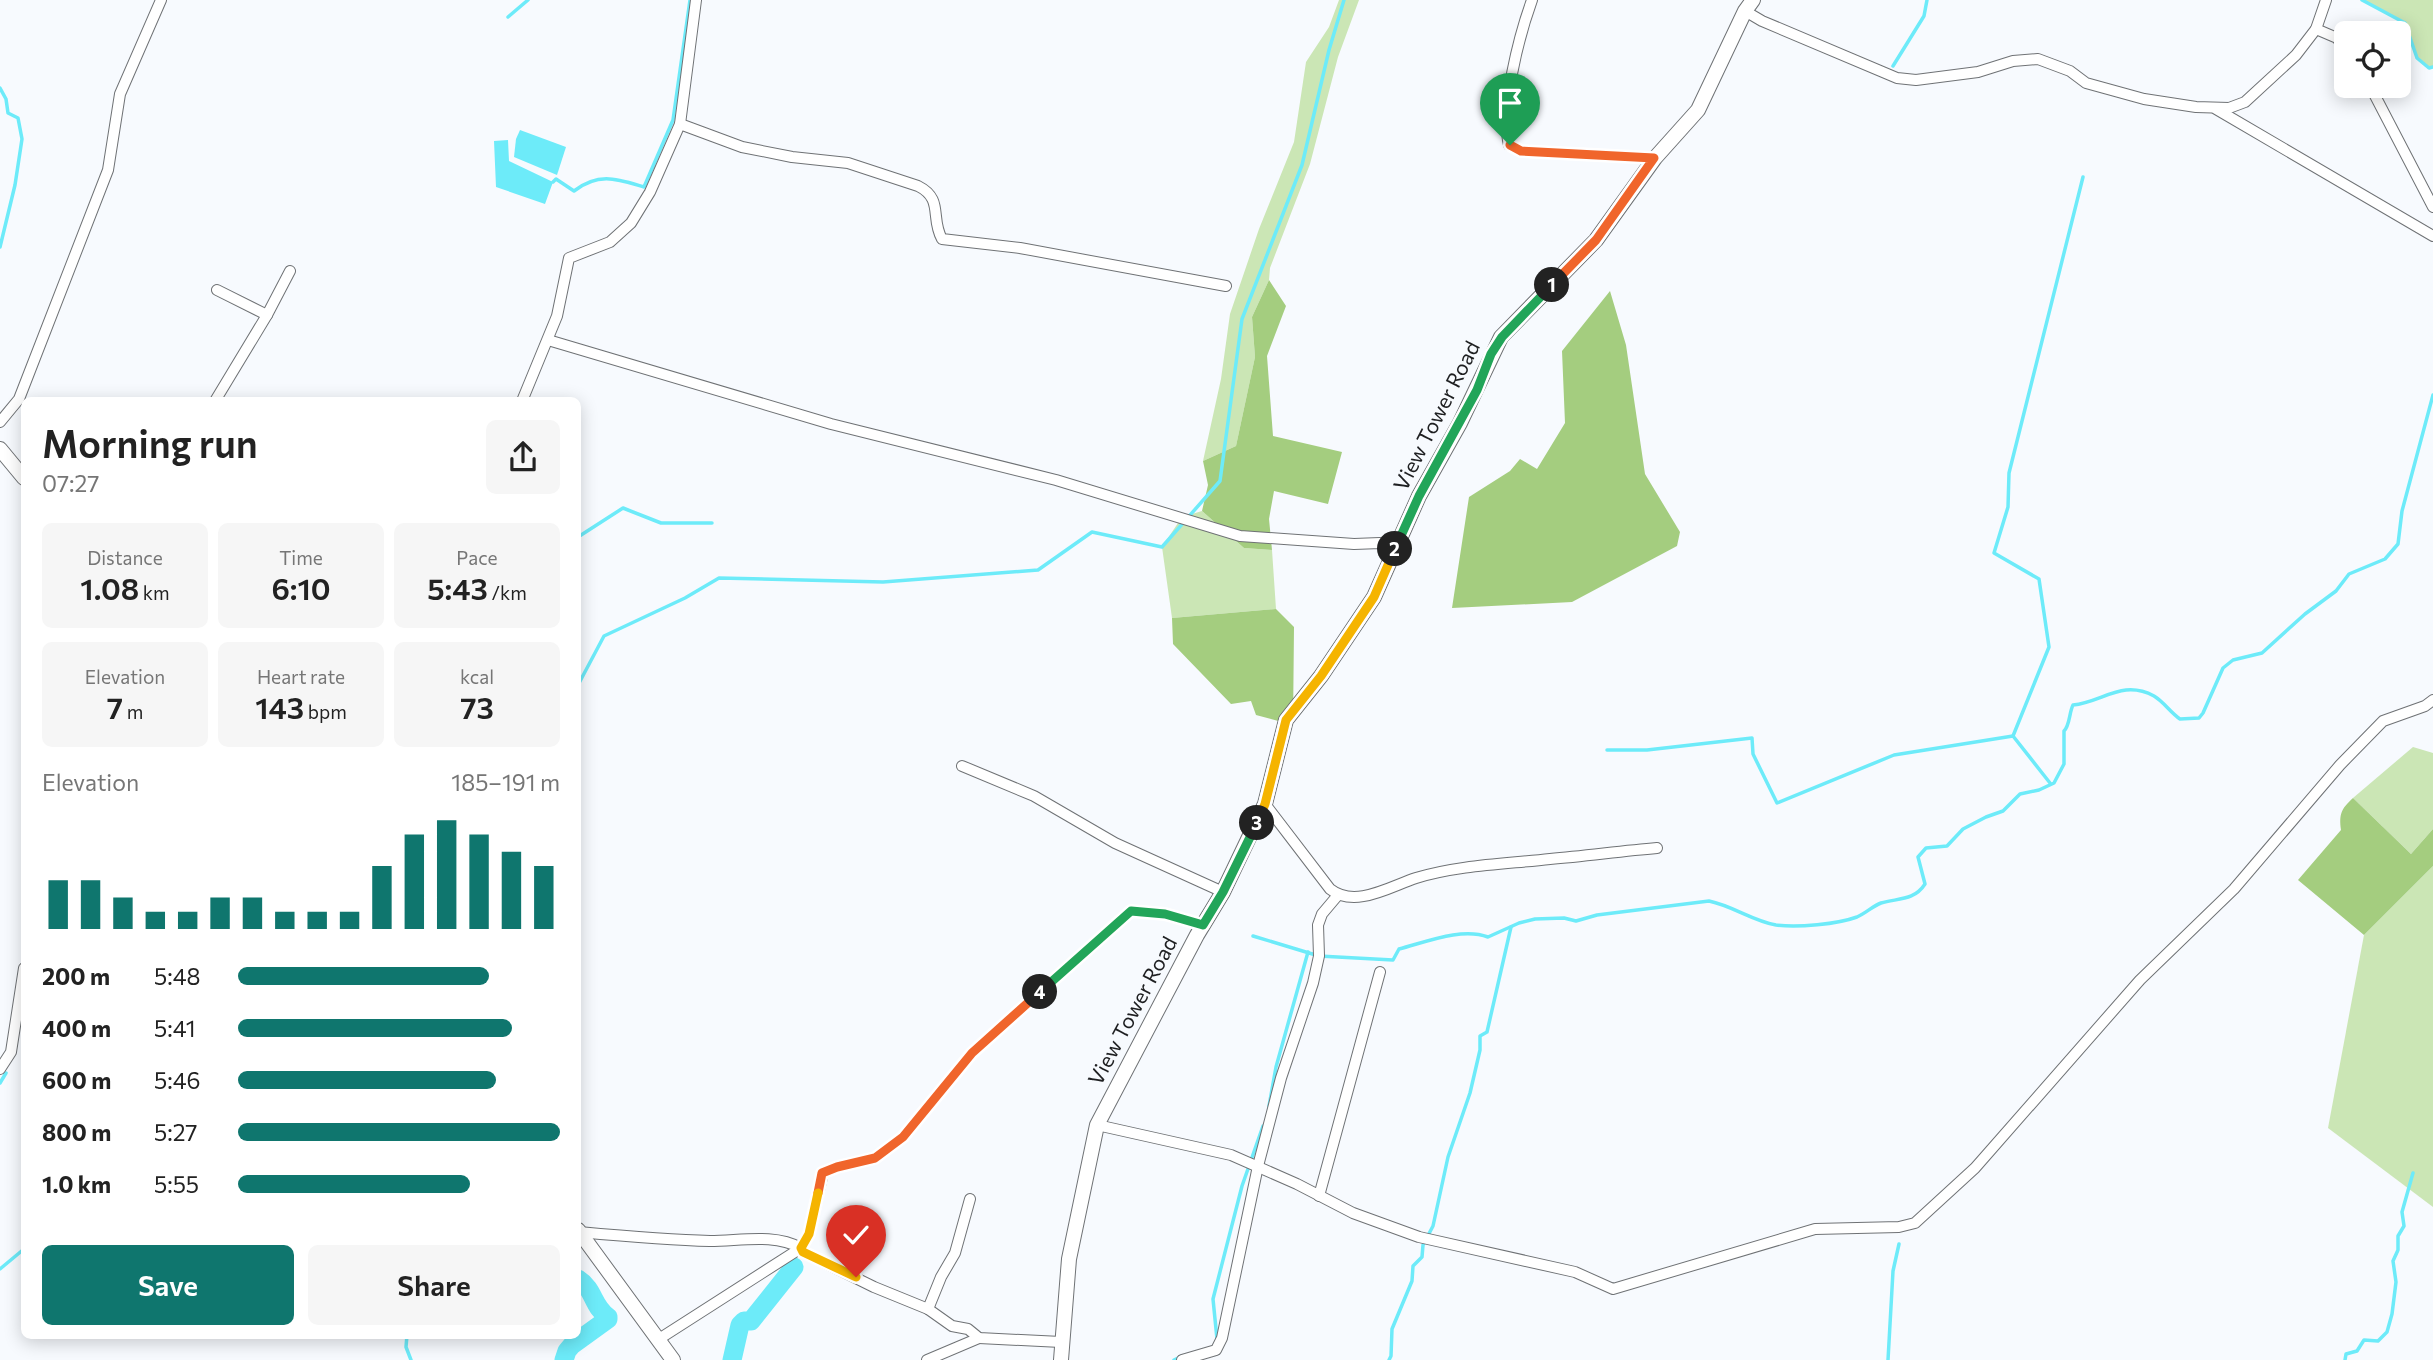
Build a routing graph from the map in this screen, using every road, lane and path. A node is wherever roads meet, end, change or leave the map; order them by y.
1 (161, 0) edge
2 (696, 0) edge
3 (1532, 0) edge
4 (2326, 0) edge
5 (1749, 6) edge
6 (2316, 29) junction
7 (2334, 37) edge
8 (2376, 98) edge
9 (2214, 108) junction
10 (680, 124) junction
11 (1654, 158) junction
12 (2433, 207) edge
13 (2433, 236) edge
14 (290, 271) dead end
15 (1226, 286) dead end
16 (217, 289) dead end
17 (267, 315) junction
18 (548, 340) junction
19 (217, 397) edge
20 (524, 397) edge
21 (0, 422) edge
22 (0, 449) edge
23 (21, 474) edge
24 (1395, 549) junction
25 (2433, 700) edge
26 (961, 766) dead end
27 (1265, 804) junction
28 (1657, 848) dead end
29 (1223, 892) junction
30 (1338, 895) junction
31 (1203, 925) junction
32 (1380, 972) dead end
33 (21, 987) edge
34 (0, 1069) edge
35 (1097, 1125) junction
36 (1258, 1166) junction
37 (1319, 1196) junction
38 (970, 1199) dead end
39 (581, 1231) edge
40 (581, 1235) edge
41 (801, 1248) junction
42 (928, 1310) junction
43 (979, 1338) junction
44 (659, 1339) junction
45 (1062, 1342) junction
46 (673, 1360) edge
47 (927, 1360) edge
48 (1061, 1360) edge
49 (1182, 1360) edge

1 - 21 street
2 - 10 street
3 - 11 street
4 - 6 street
5 - 9 street
5 - 11 street, View Tower Road
6 - 7 street
6 - 9 street
8 - 12 street
9 - 13 street
10 - 15 street
10 - 18 street
11 - 24 street, View Tower Road
14 - 17 street
16 - 17 street
17 - 19 street
18 - 20 street
18 - 24 street
22 - 23 street
24 - 27 street, View Tower Road
25 - 37 street
26 - 29 street
27 - 29 street, View Tower Road
27 - 30 street
28 - 30 street
29 - 31 street, View Tower Road
30 - 36 street
31 - 35 street, View Tower Road
31 - 41 street
32 - 37 street
33 - 34 street
35 - 36 street
35 - 45 street, View Tower Road
36 - 37 street
36 - 49 street
38 - 42 street
39 - 41 street
40 - 44 street
41 - 42 street
41 - 44 street
42 - 43 street
43 - 45 street
43 - 47 street
44 - 46 street
45 - 48 street, View Tower Road

